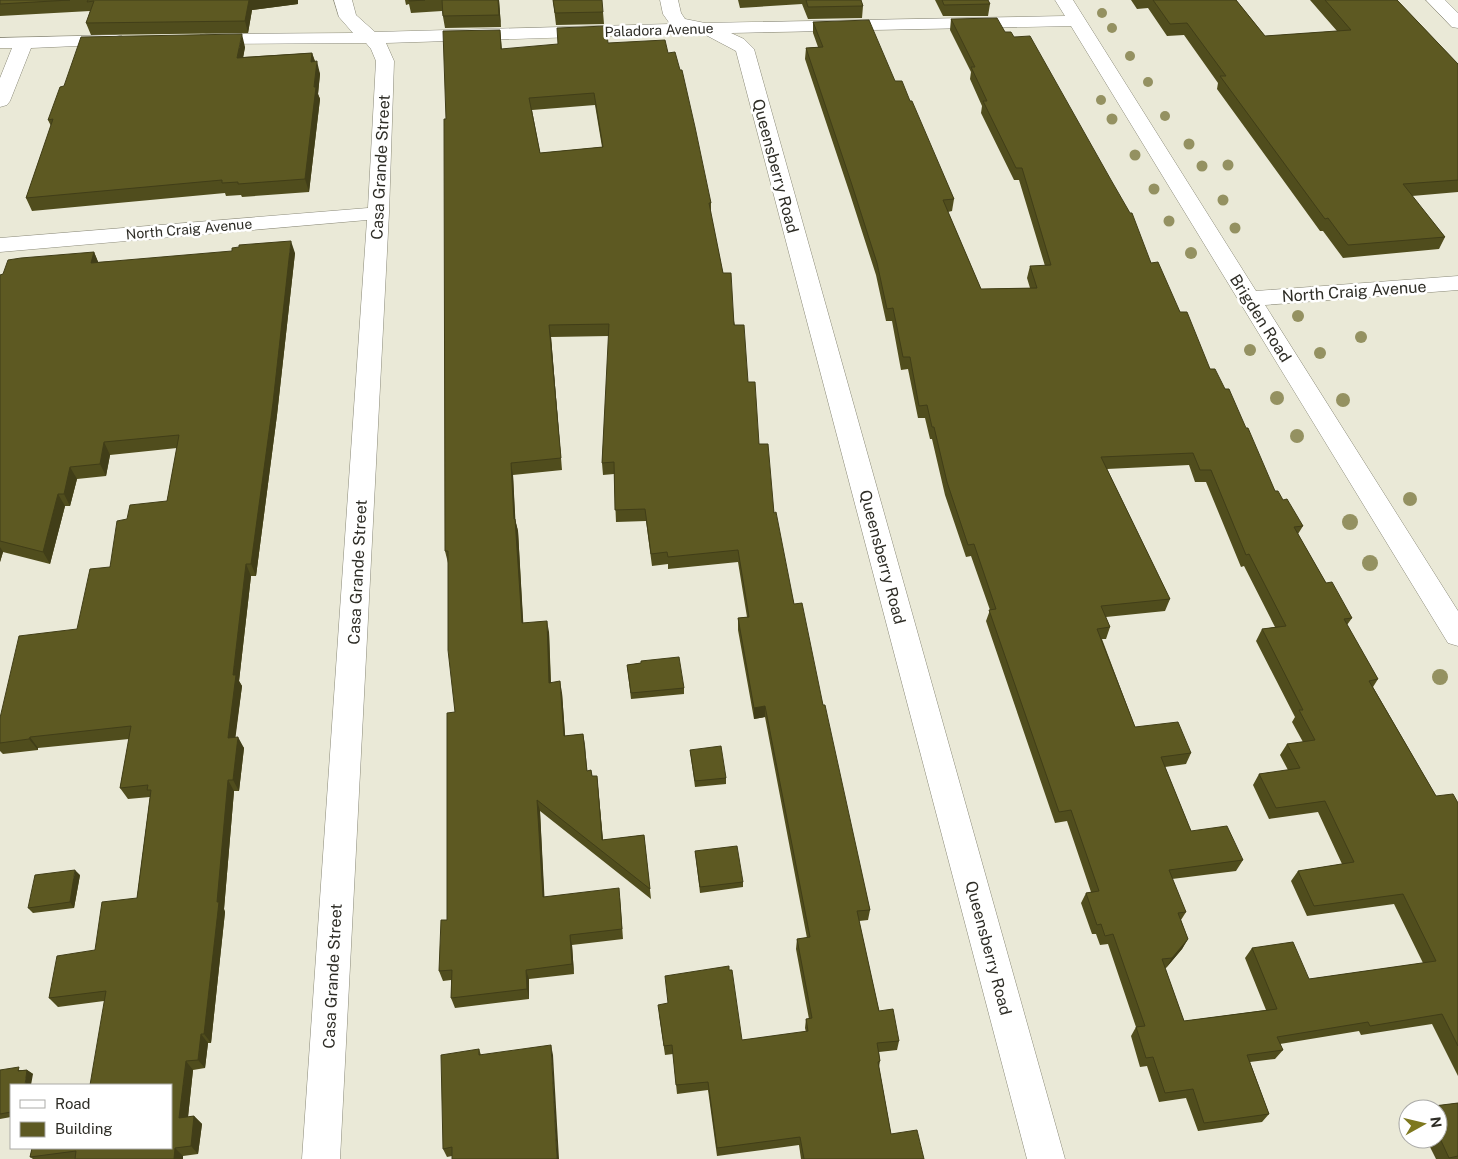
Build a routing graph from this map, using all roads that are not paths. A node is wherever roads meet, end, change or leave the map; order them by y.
1 (343, 0) edge
2 (669, 0) edge
3 (1064, 0) edge
4 (1436, 0) edge
5 (1077, 21) junction
6 (1458, 23) edge
7 (705, 28) junction
8 (371, 38) junction
9 (188, 39) edge
10 (130, 40) edge
11 (24, 42) junction
12 (0, 43) edge
13 (0, 101) edge
14 (378, 212) junction
15 (0, 245) edge
16 (1458, 283) edge
17 (1250, 299) junction
18 (1458, 635) edge
19 (321, 1159) edge
20 (1046, 1159) edge

1 - 8 street, Casa Grande Street
2 - 7 street, Queensberry Road
3 - 5 street, Brigden Road
4 - 6 street
5 - 7 street, Paladora Avenue
5 - 17 street, Brigden Road
7 - 8 street, Paladora Avenue
7 - 20 street, Queensberry Road
8 - 9 street, Paladora Avenue
8 - 14 street, Casa Grande Street
10 - 11 street
11 - 12 street
11 - 13 street
14 - 15 street, North Craig Avenue
14 - 19 street, Casa Grande Street
16 - 17 street, North Craig Avenue
17 - 18 street, Brigden Road

